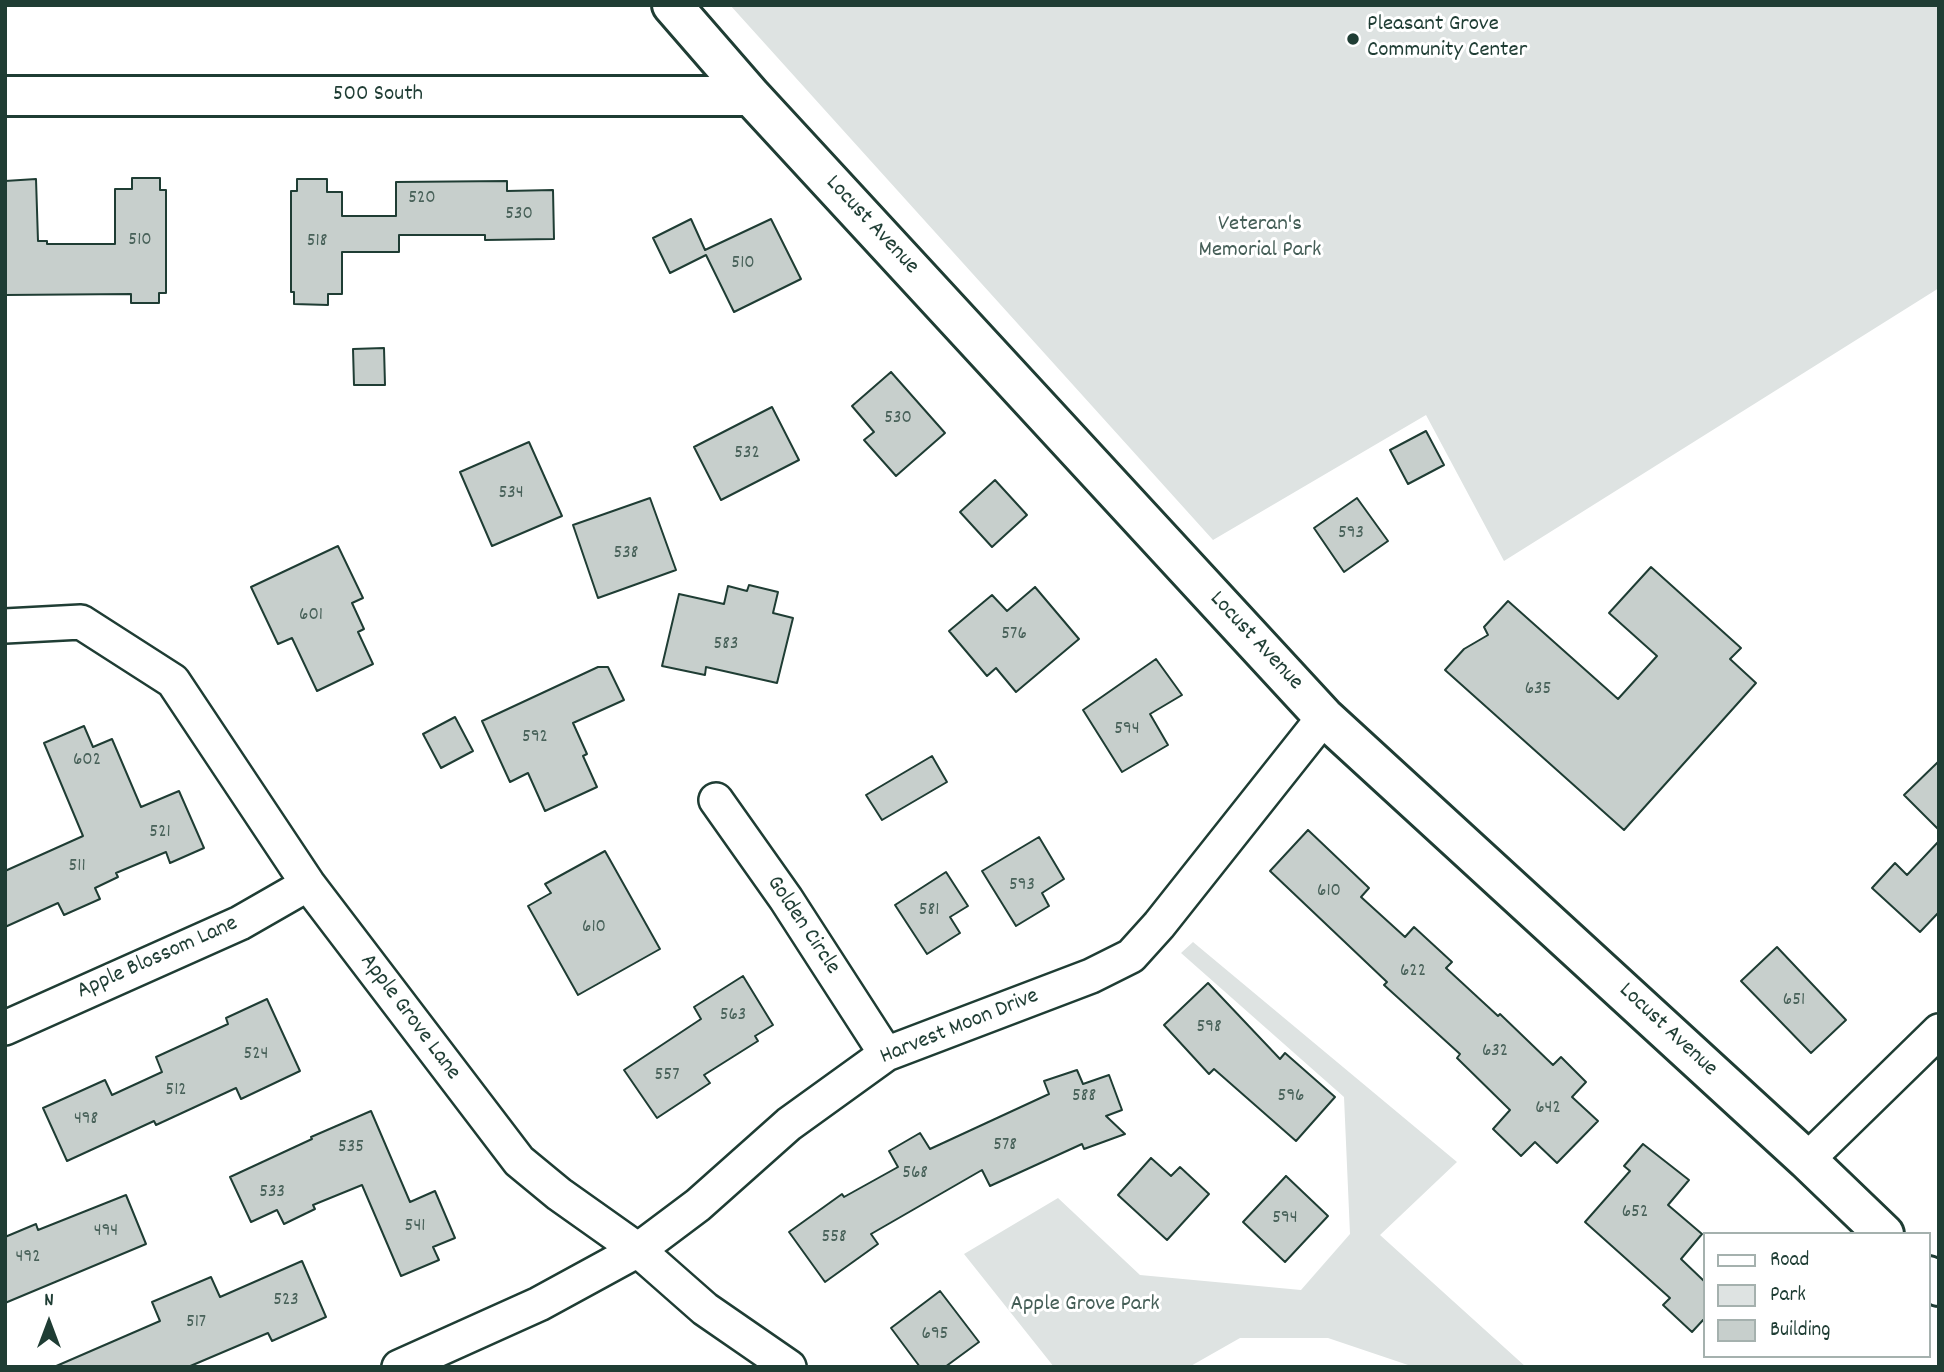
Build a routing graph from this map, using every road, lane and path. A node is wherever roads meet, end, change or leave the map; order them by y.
1 (672, 5) edge
2 (5, 96) edge
3 (751, 96) junction
4 (5, 626) edge
5 (1324, 717) junction
6 (716, 800) dead end
7 (307, 884) junction
8 (5, 1028) edge
9 (1939, 1031) edge
10 (886, 1054) junction
11 (1807, 1160) junction
12 (1882, 1232) edge
13 (638, 1250) junction
14 (399, 1367) edge
15 (789, 1367) edge

1 - 3 street, Locust Avenue
2 - 3 street, 500 South
3 - 5 street, Locust Avenue
4 - 7 street, Apple Grove Lane
5 - 10 street, Harvest Moon Drive
5 - 11 street, Locust Avenue
6 - 10 street, Golden Circle
7 - 8 street, Apple Blossom Lane
7 - 13 street, Apple Grove Lane
9 - 11 street
10 - 13 street, Harvest Moon Drive
11 - 12 street, Locust Avenue
13 - 14 street, Harvest Moon Drive
13 - 15 street, Apple Grove Lane

